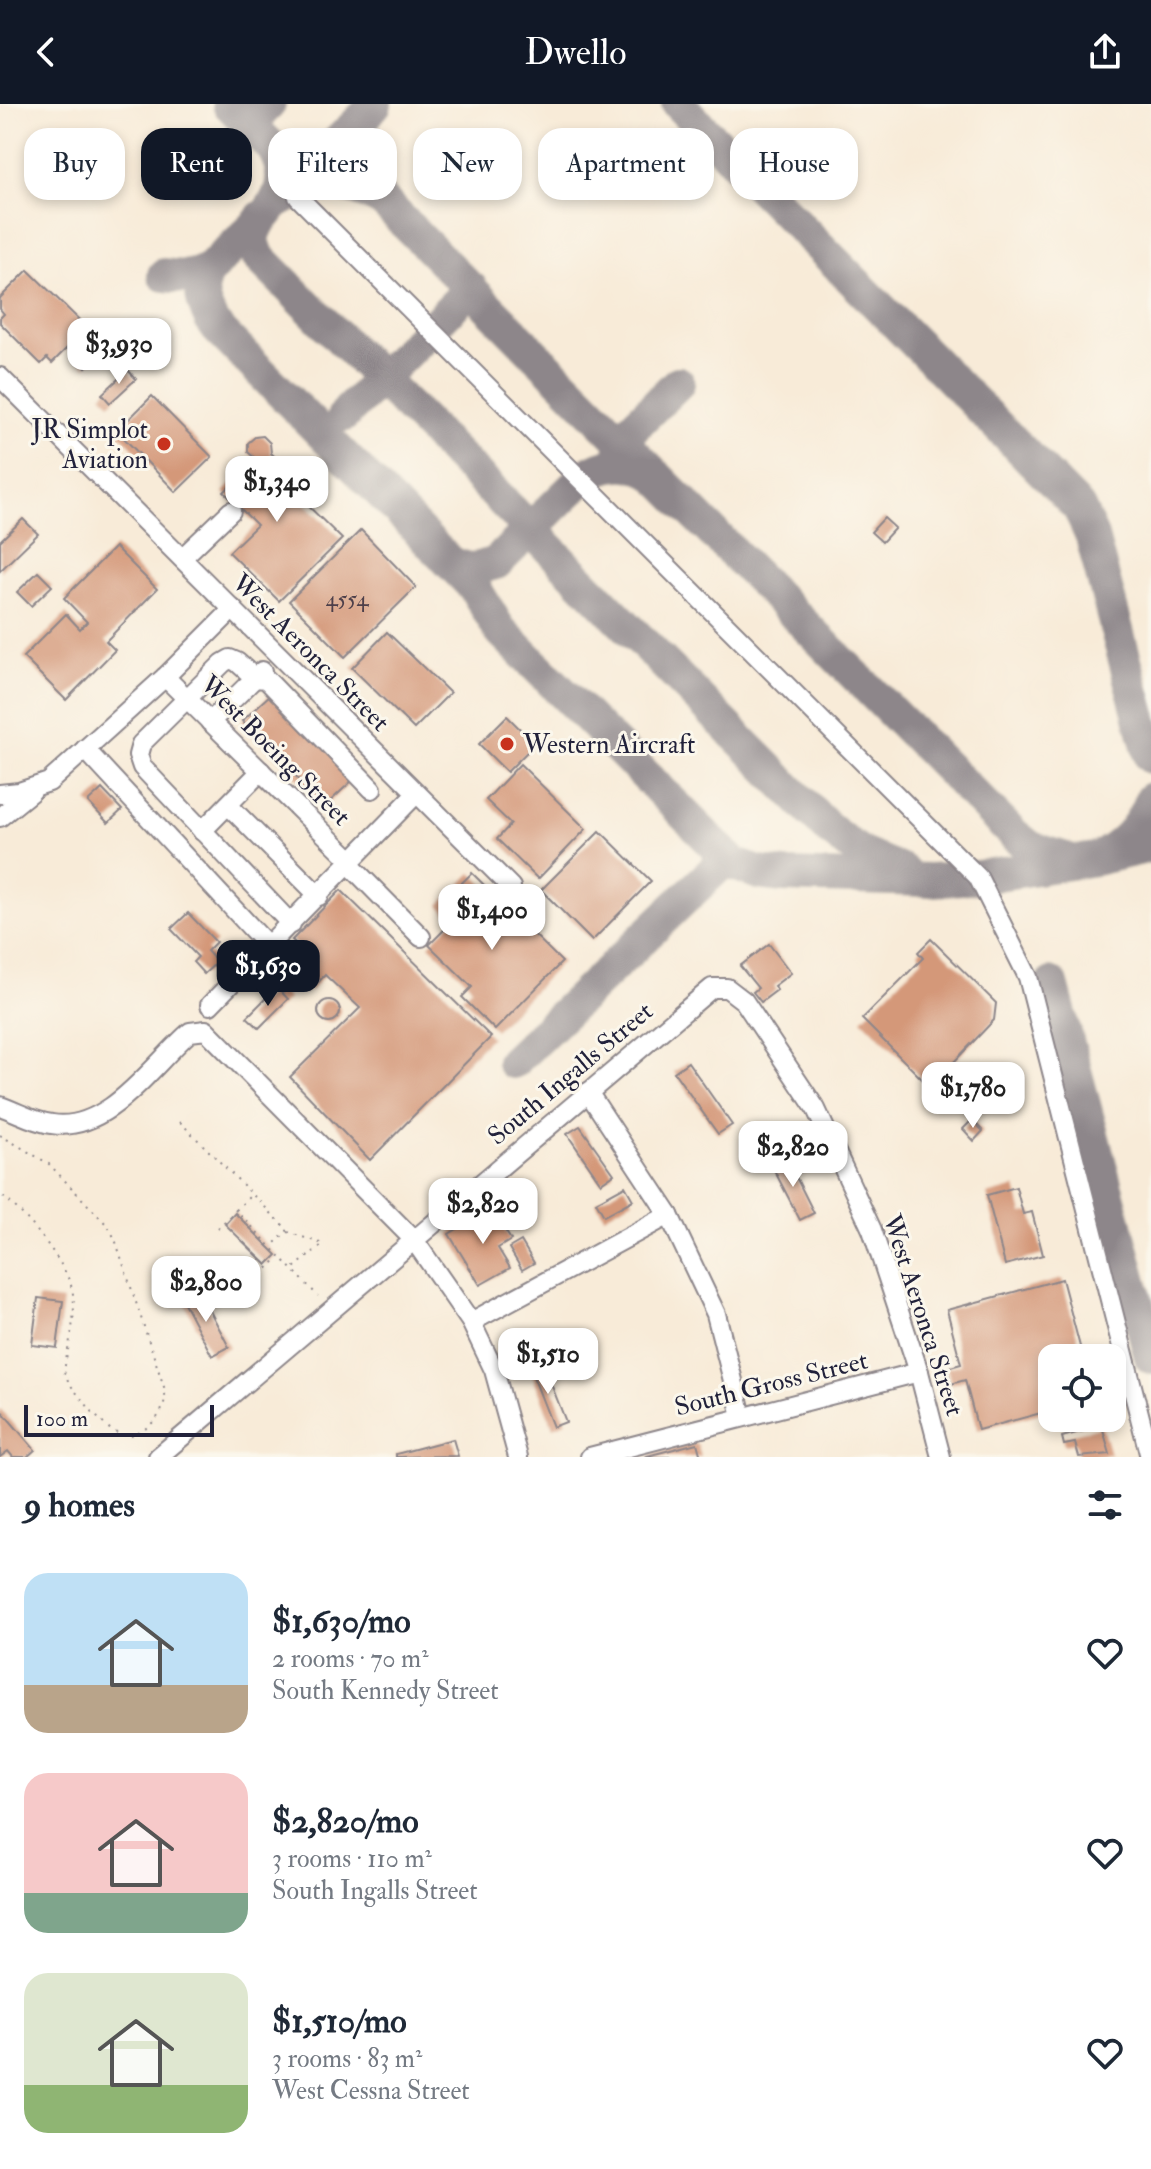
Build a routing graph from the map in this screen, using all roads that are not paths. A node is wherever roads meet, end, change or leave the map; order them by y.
1 (301, 200) edge
2 (0, 377) edge
3 (231, 511) dead end
4 (182, 558) junction
5 (233, 609) junction
6 (278, 655) junction
7 (165, 677) junction
8 (255, 678) junction
9 (188, 699) junction
10 (210, 722) junction
11 (85, 749) junction
12 (261, 771) junction
13 (36, 787) junction
14 (372, 789) dead end
15 (0, 794) edge
16 (416, 794) junction
17 (228, 805) junction
18 (0, 817) edge
19 (202, 831) junction
20 (350, 862) junction
21 (511, 887) dead end
22 (319, 896) junction
23 (291, 924) junction
24 (421, 937) dead end
25 (269, 947) junction
26 (727, 988) joint
27 (210, 1005) dead end
28 (588, 1092) junction
29 (0, 1106) edge
30 (669, 1215) junction
31 (414, 1240) junction
32 (471, 1322) junction
33 (919, 1372) junction
34 (742, 1416) junction
35 (158, 1457) edge
36 (518, 1457) edge
37 (590, 1457) edge
38 (941, 1457) edge
39 (1150, 1457) edge

1 - 39 street
2 - 4 street, West Aeronca Street
3 - 4 street
4 - 5 street, West Aeronca Street
5 - 6 street, West Aeronca Street
5 - 7 street
6 - 8 street
6 - 16 street, West Aeronca Street
7 - 9 street, West Boeing Street
7 - 11 street
8 - 9 street
8 - 10 street
8 - 14 street
9 - 10 street, West Boeing Street
9 - 19 street
10 - 12 street, West Boeing Street
11 - 13 street
11 - 25 street
12 - 17 street
12 - 20 street, West Boeing Street
13 - 15 street
13 - 18 street
16 - 20 street
16 - 21 street, West Aeronca Street
17 - 19 street
17 - 22 street
19 - 23 street
20 - 22 street
20 - 24 street, West Boeing Street
22 - 23 street
23 - 25 street
25 - 27 street
26 - 28 street, South Ingalls Street
26 - 33 street, West Aeronca Street
28 - 30 street
28 - 31 street, South Ingalls Street
29 - 31 street
30 - 32 street
30 - 34 street
31 - 32 street
31 - 35 street, South Ingalls Street
32 - 36 street
33 - 34 street, South Gross Street
33 - 38 street, West Aeronca Street
34 - 37 street, South Gross Street

